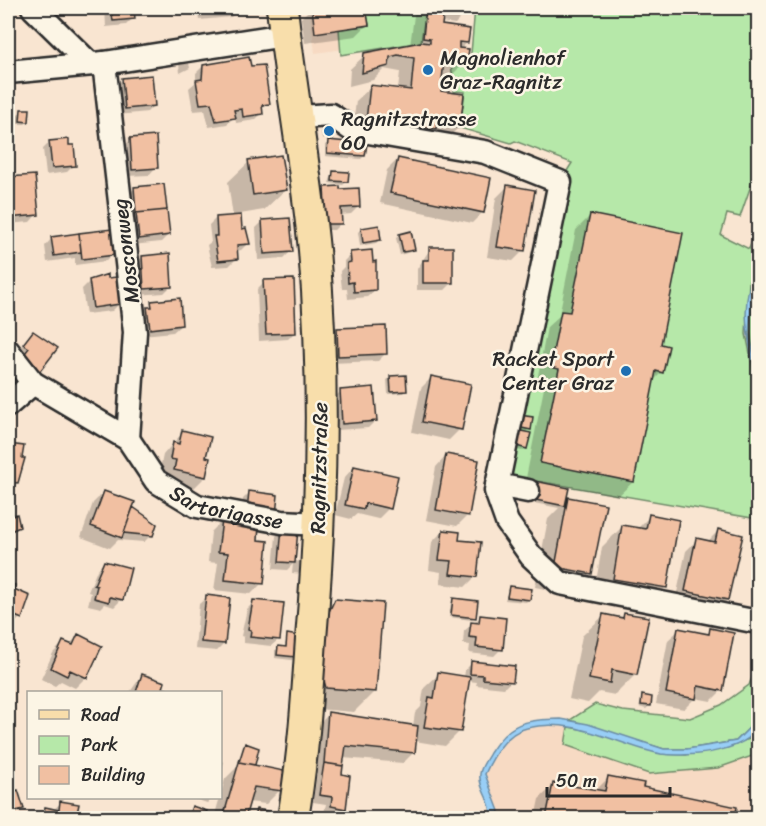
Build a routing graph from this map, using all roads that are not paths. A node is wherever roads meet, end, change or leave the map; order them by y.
1 (33, 8) edge
2 (284, 21) edge
3 (97, 63) junction
4 (8, 72) edge
5 (299, 117) junction
6 (8, 351) edge
7 (33, 383) junction
8 (8, 405) edge
9 (128, 439) junction
10 (496, 488) junction
11 (528, 491) dead end
12 (320, 524) junction
13 (759, 622) edge
14 (293, 819) edge

1 - 3 street
2 - 3 street
2 - 5 main road, Ragnitzstraße
3 - 4 street
3 - 9 street, Mosconweg
5 - 10 street
5 - 12 main road, Ragnitzstraße
6 - 7 street, Sartorigasse
7 - 8 street
7 - 9 street, Sartorigasse
9 - 12 street, Sartorigasse
10 - 11 street
10 - 13 street
12 - 14 main road, Ragnitzstraße

